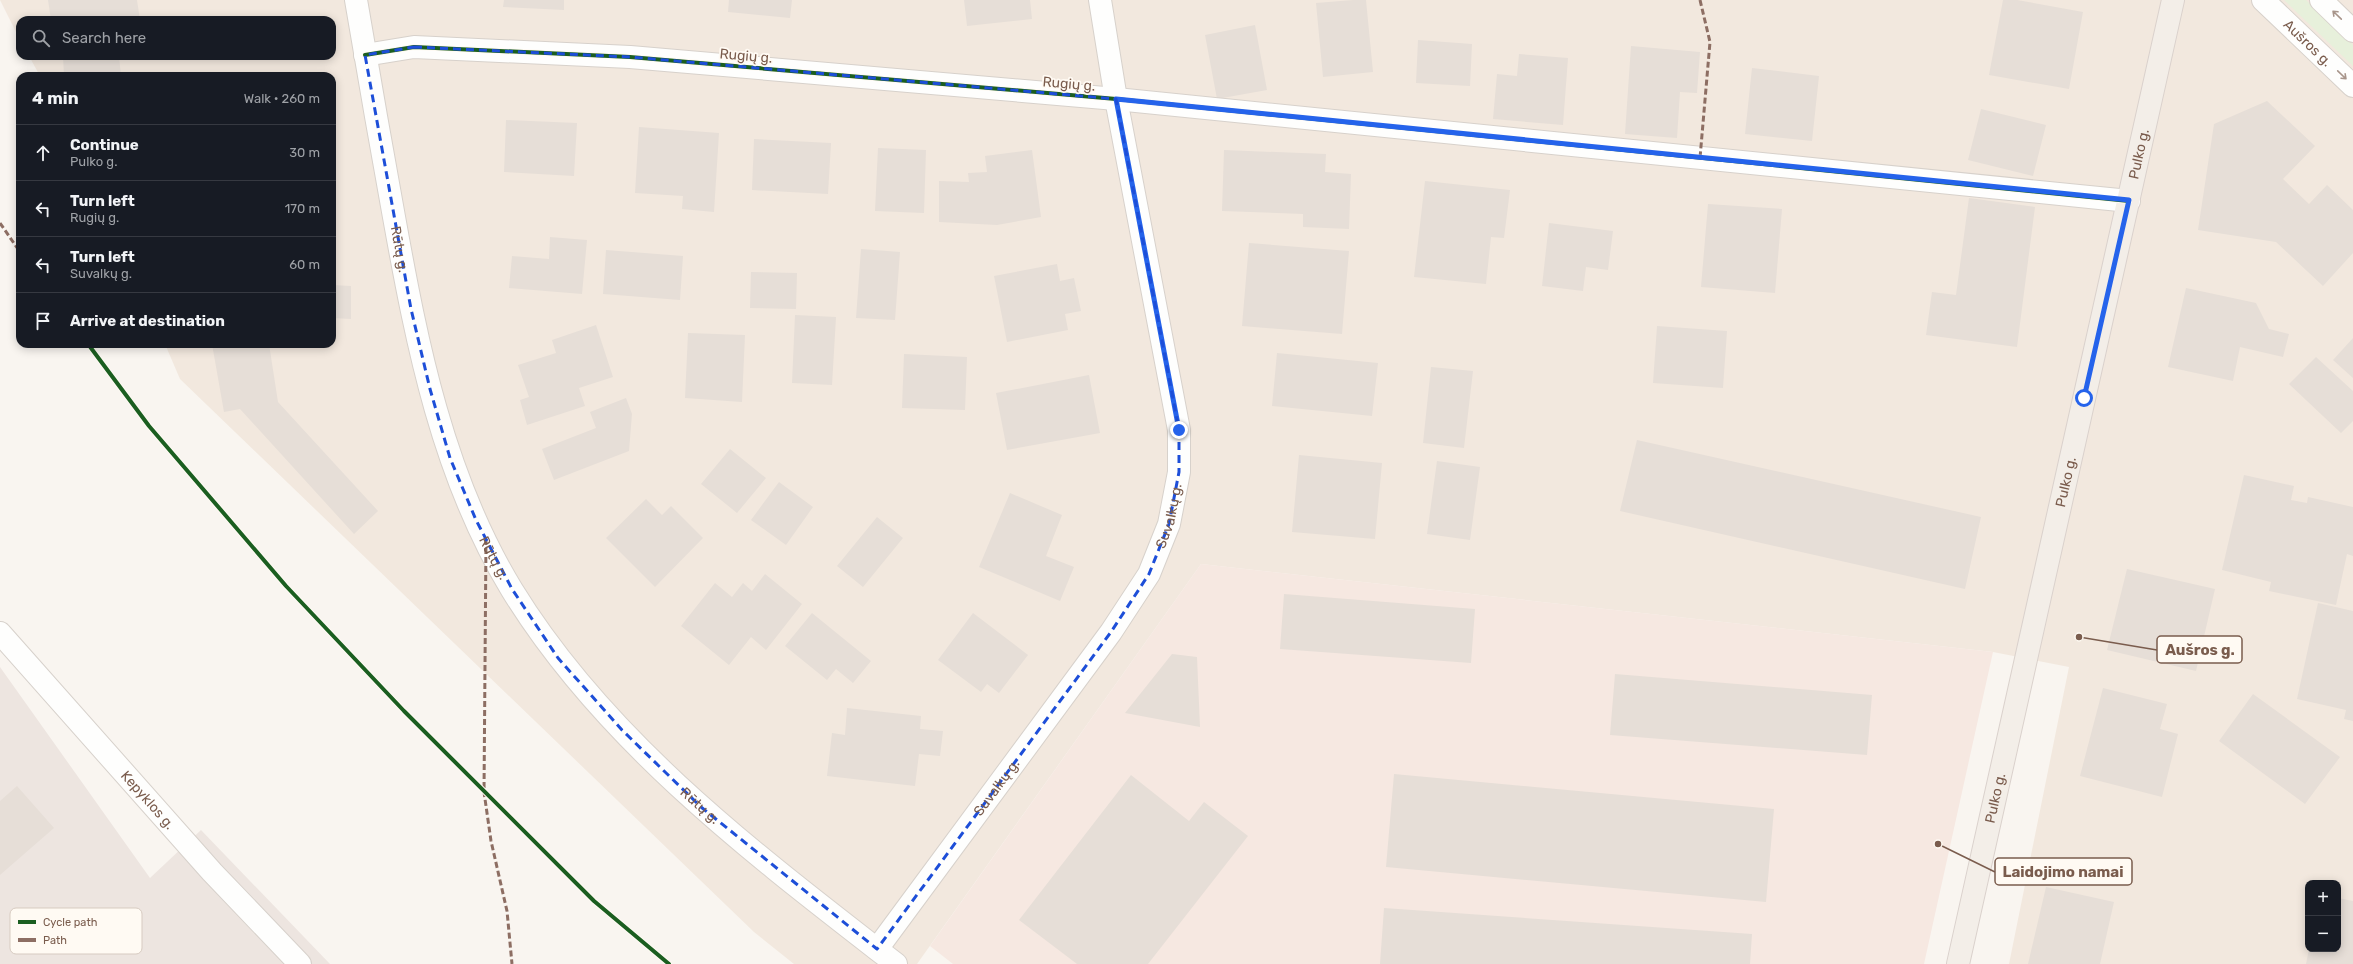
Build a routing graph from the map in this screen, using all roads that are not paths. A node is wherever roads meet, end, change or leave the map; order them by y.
1 (356, 0) edge
2 (1100, 0) edge
3 (2173, 0) edge
4 (2263, 0) edge
5 (2321, 0) edge
6 (2353, 31) edge
7 (365, 55) junction
8 (2353, 86) edge
9 (1116, 99) junction
10 (2129, 200) junction
11 (0, 633) edge
12 (877, 949) junction
13 (300, 964) edge
14 (896, 964) edge
15 (1958, 964) edge

1 - 7 street, Rūtų g.
2 - 9 street, Suvalkų g.
3 - 10 main road, Pulko g.
4 -> 8 street, Aušros g.
6 -> 5 street
7 - 9 street, Rugių g.
7 - 12 street, Rūtų g.
9 - 10 street, Rugių g.
9 - 12 street, Suvalkų g.
10 - 15 main road, Pulko g.
11 - 13 street, Kepyklos g.
12 - 14 street, Rūtų g.

